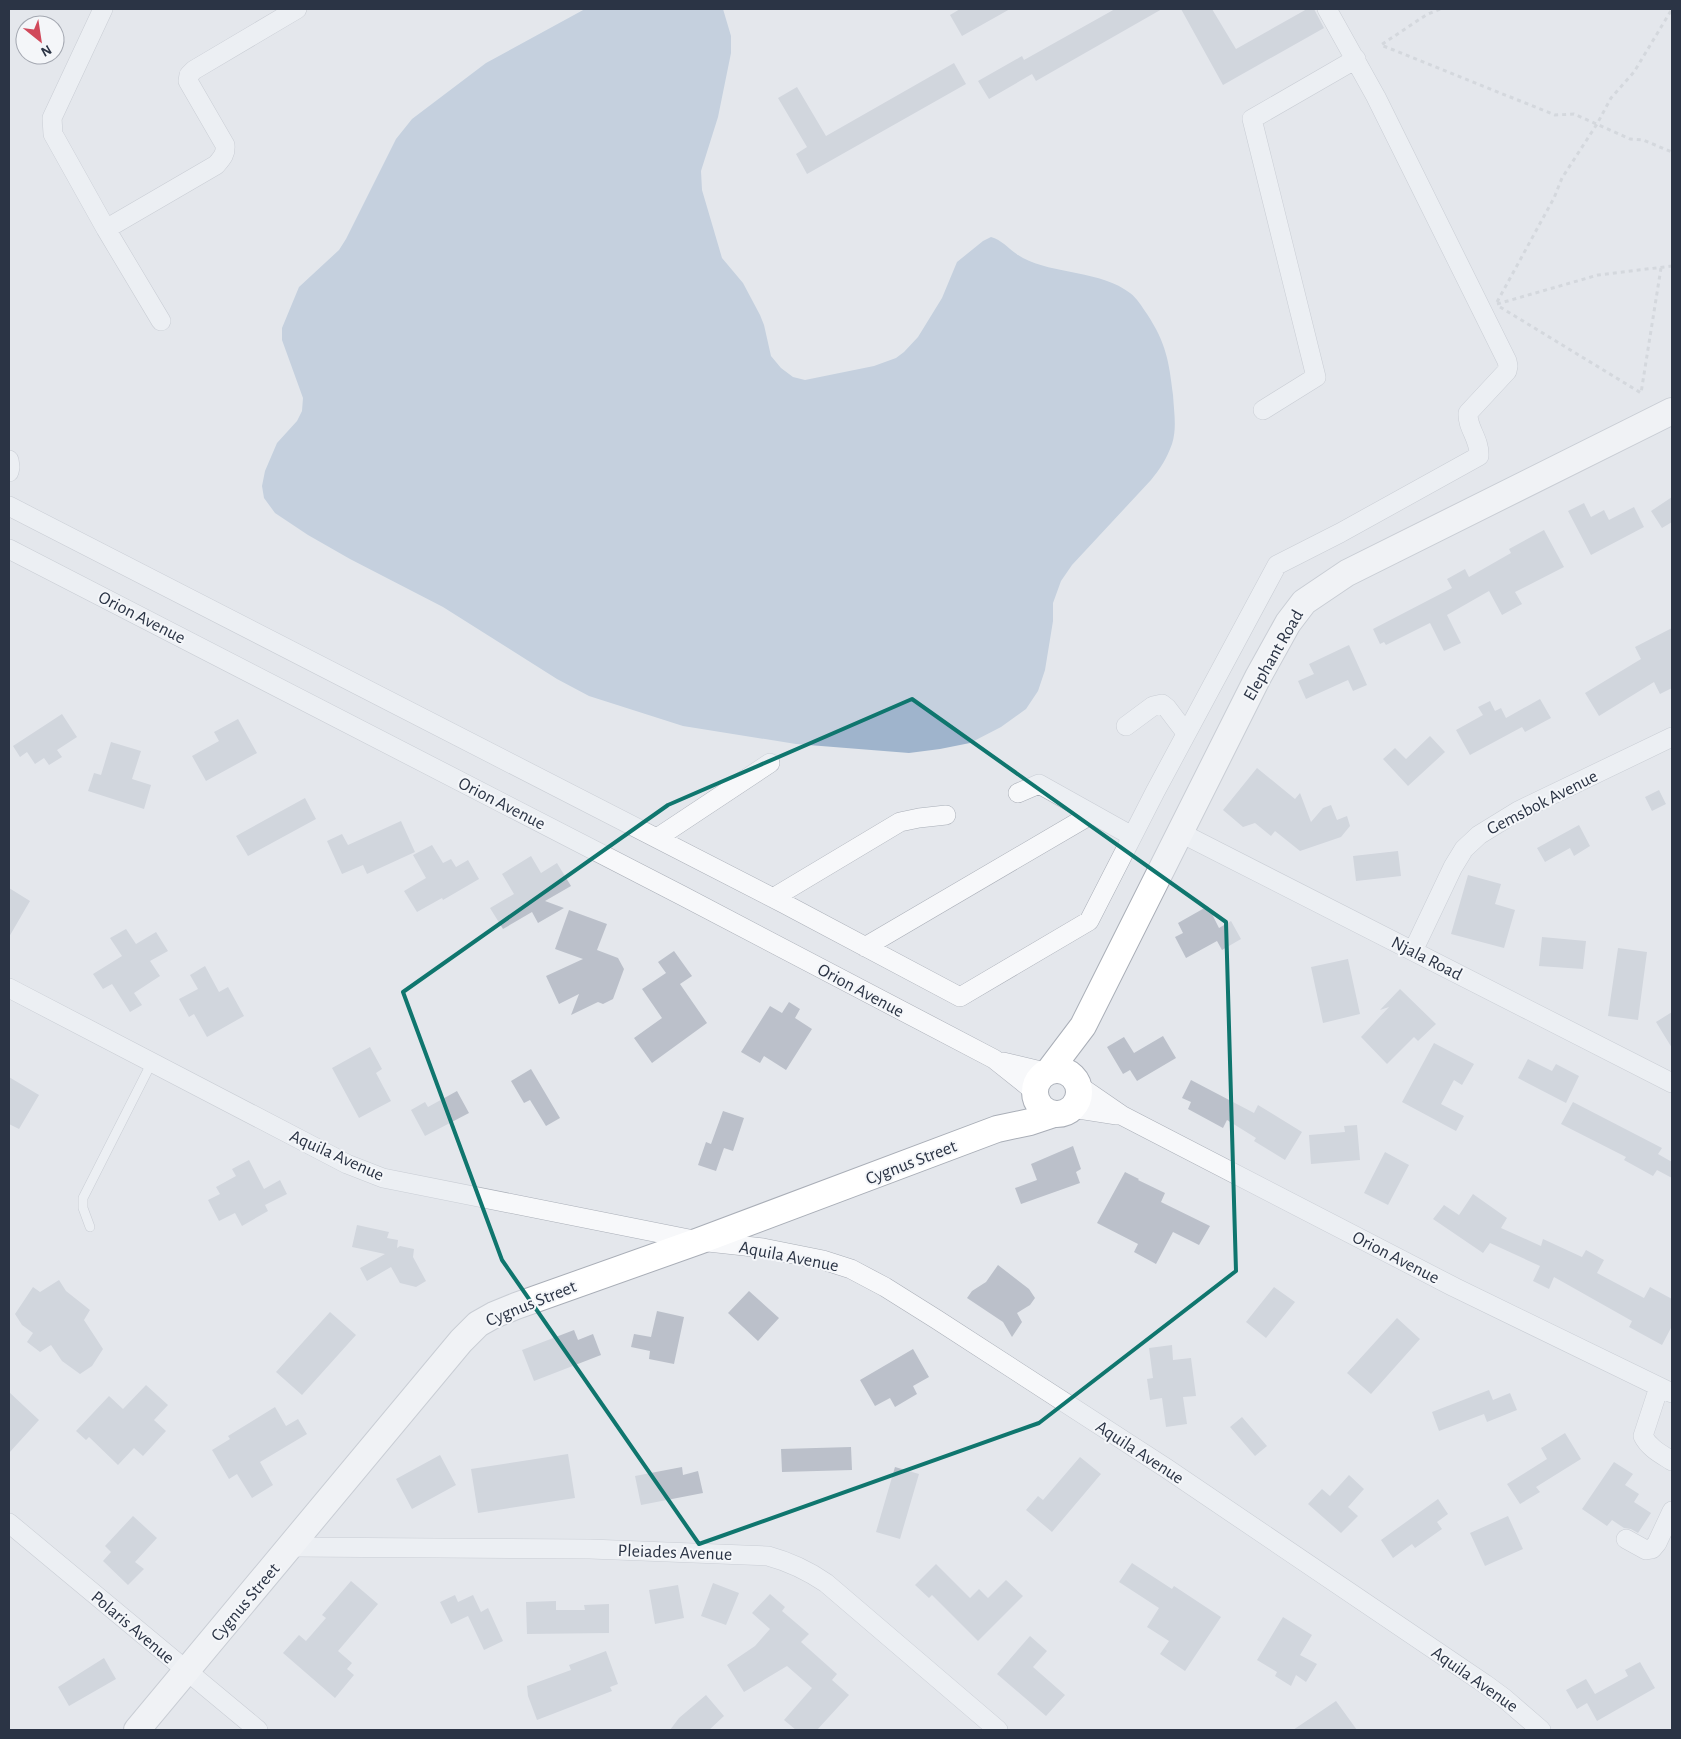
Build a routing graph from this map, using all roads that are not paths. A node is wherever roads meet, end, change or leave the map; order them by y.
1 (103, 9) edge
2 (297, 9) edge
3 (1327, 9) edge
4 (1356, 59) junction
5 (106, 229) junction
6 (161, 321) dead end
7 (1263, 410) dead end
8 (1672, 411) edge
9 (9, 460) edge
10 (9, 472) edge
11 (9, 506) edge
12 (9, 549) edge
13 (1126, 726) dead end
14 (1186, 733) junction
15 (1672, 737) edge
16 (770, 763) dead end
17 (1018, 793) dead end
18 (1092, 814) junction
19 (946, 815) dead end
20 (1181, 833) junction
21 (1132, 836) junction
22 (657, 838) junction
23 (772, 898) junction
24 (865, 947) junction
25 (1413, 951) junction
26 (9, 988) edge
27 (152, 1062) junction
28 (1672, 1083) edge
29 (1055, 1090) junction
30 (90, 1227) dead end
31 (699, 1241) junction
32 (1665, 1390) edge
33 (1672, 1461) edge
34 (1672, 1511) edge
35 (9, 1522) edge
36 (1626, 1540) dead end
37 (291, 1547) junction
38 (186, 1671) junction
39 (138, 1730) edge
40 (258, 1730) edge
41 (998, 1730) edge
42 (1541, 1730) edge

1 - 5 street
2 - 5 street
3 - 4 street
4 - 7 street
4 - 14 street
5 - 6 street
8 - 20 street, Elephant Road
9 - 10 street
11 - 22 street
12 - 29 street, Orion Avenue
13 - 14 street
14 - 21 street
15 - 25 street, Gemsbok Avenue
16 - 22 street
17 - 18 street
18 - 21 street
18 - 24 street
19 - 23 street
20 - 25 street, Njala Road
20 - 29 street, Elephant Road
21 - 24 street
22 - 23 street
23 - 24 street
25 - 28 street, Njala Road
26 - 27 street, Aquila Avenue
27 - 30 lane
27 - 31 street, Aquila Avenue
29 - 31 street, Cygnus Street
29 - 32 street, Orion Avenue
31 - 37 street, Cygnus Street
31 - 42 street, Aquila Avenue
32 - 33 street
34 - 36 street
35 - 38 street, Polaris Avenue
37 - 38 street, Cygnus Street
37 - 41 street, Pleiades Avenue
38 - 39 street, Cygnus Street
38 - 40 street, Polaris Avenue

